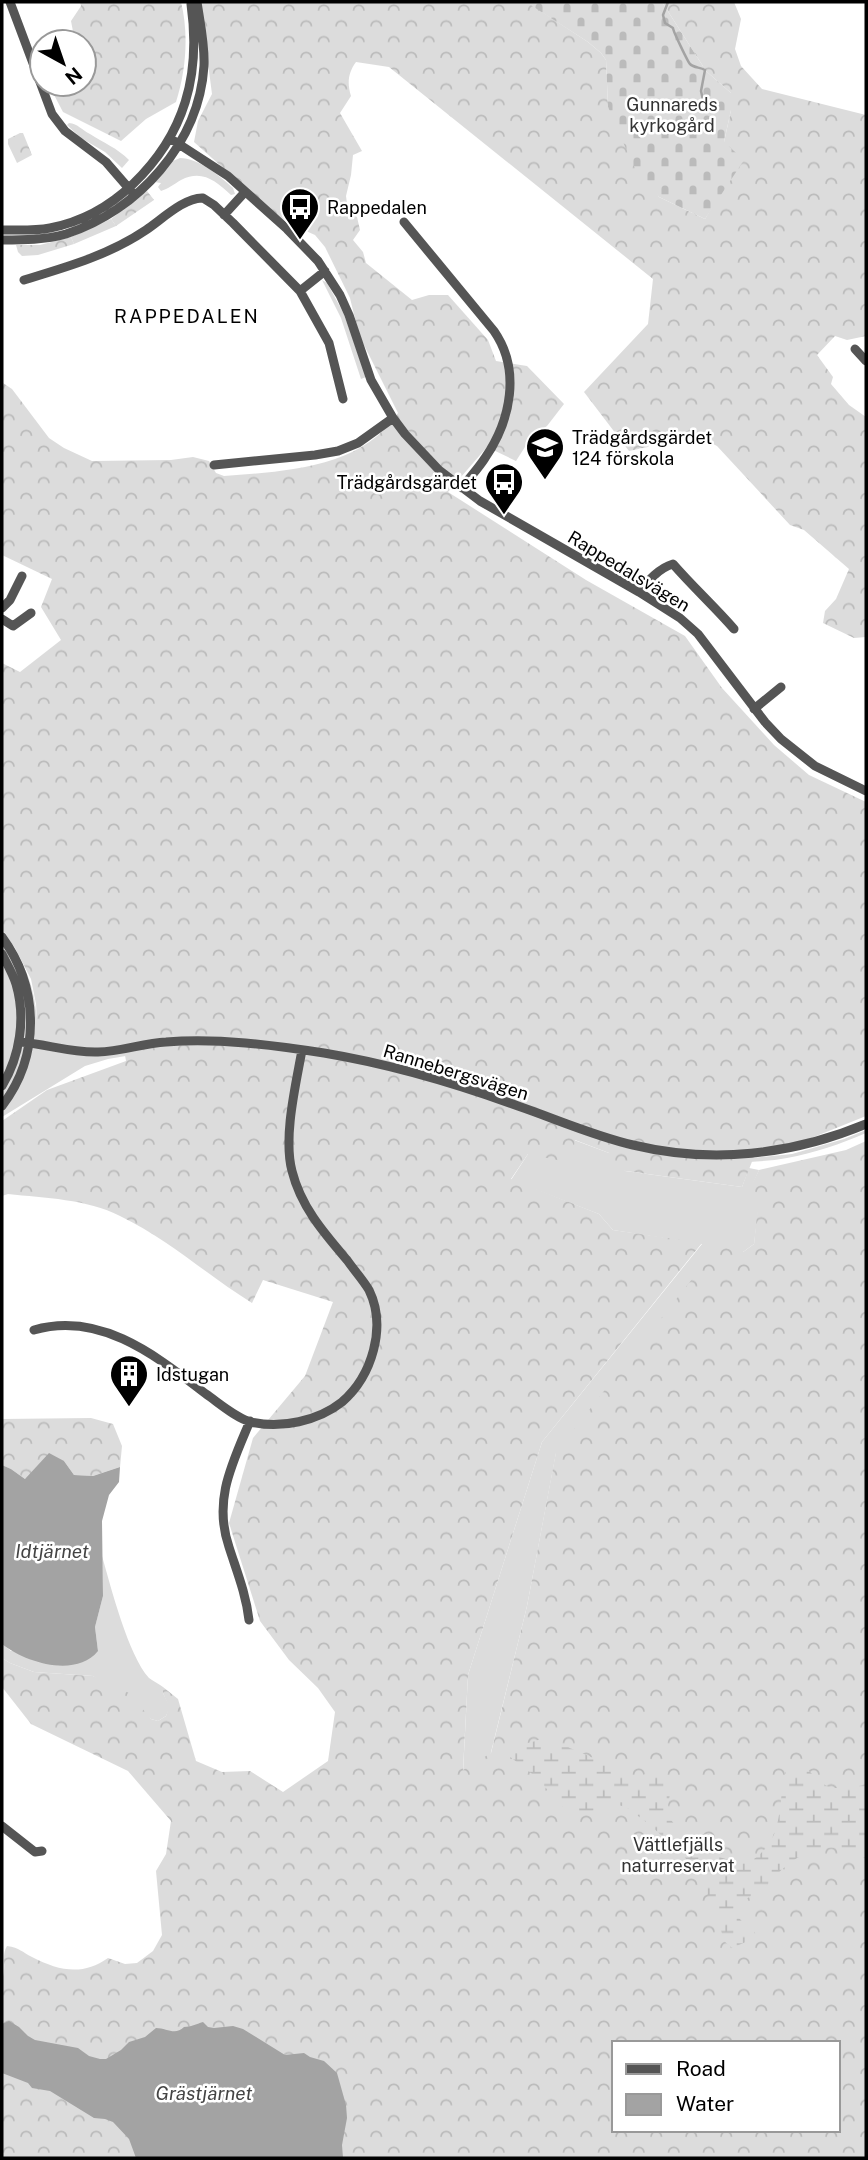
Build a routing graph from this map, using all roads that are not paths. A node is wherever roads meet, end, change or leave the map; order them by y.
1 (10, 2) edge
2 (191, 2) edge
3 (197, 2) edge
4 (175, 142) junction
5 (133, 192) junction
6 (245, 192) junction
7 (224, 215) junction
8 (404, 222) dead end
9 (2, 230) edge
10 (2, 240) edge
11 (325, 271) junction
12 (24, 280) dead end
13 (300, 291) junction
14 (855, 349) dead end
15 (866, 361) edge
16 (344, 399) dead end
17 (393, 418) junction
18 (215, 465) dead end
19 (462, 488) junction
20 (22, 576) dead end
21 (639, 592) junction
22 (2, 608) edge
23 (31, 613) dead end
24 (2, 619) edge
25 (734, 629) dead end
26 (781, 687) dead end
27 (754, 709) junction
28 (866, 791) edge
29 (2, 937) edge
30 (2, 954) edge
31 (19, 1042) junction
32 (30, 1042) junction
33 (302, 1050) junction
34 (2, 1086) edge
35 (2, 1106) edge
36 (866, 1124) edge
37 (34, 1329) dead end
38 (250, 1422) junction
39 (249, 1620) dead end
40 (2, 1826) edge
41 (43, 1851) dead end

1 - 5 street
2 - 4 street
3 - 4 street
4 - 5 street
4 - 6 street, Rappedalsvägen
5 - 9 street
5 - 10 street
6 - 7 street
6 - 11 street, Rappedalsvägen
7 - 12 street
7 - 13 street
8 - 19 street
11 - 13 street
11 - 17 street, Rappedalsvägen
13 - 16 street
14 - 15 street
17 - 18 street
17 - 19 street, Rappedalsvägen
19 - 21 street, Rappedalsvägen
20 - 22 street
21 - 25 street
21 - 27 street, Rappedalsvägen
23 - 24 street
26 - 27 street
27 - 28 street, Rappedalsvägen
29 - 32 street
30 - 31 street
31 - 32 street, Rannebergsvägen
31 - 34 street
32 - 33 street, Rannebergsvägen
32 - 35 street
33 - 36 street, Rannebergsvägen
33 - 38 street
37 - 38 street
38 - 39 street
40 - 41 street

